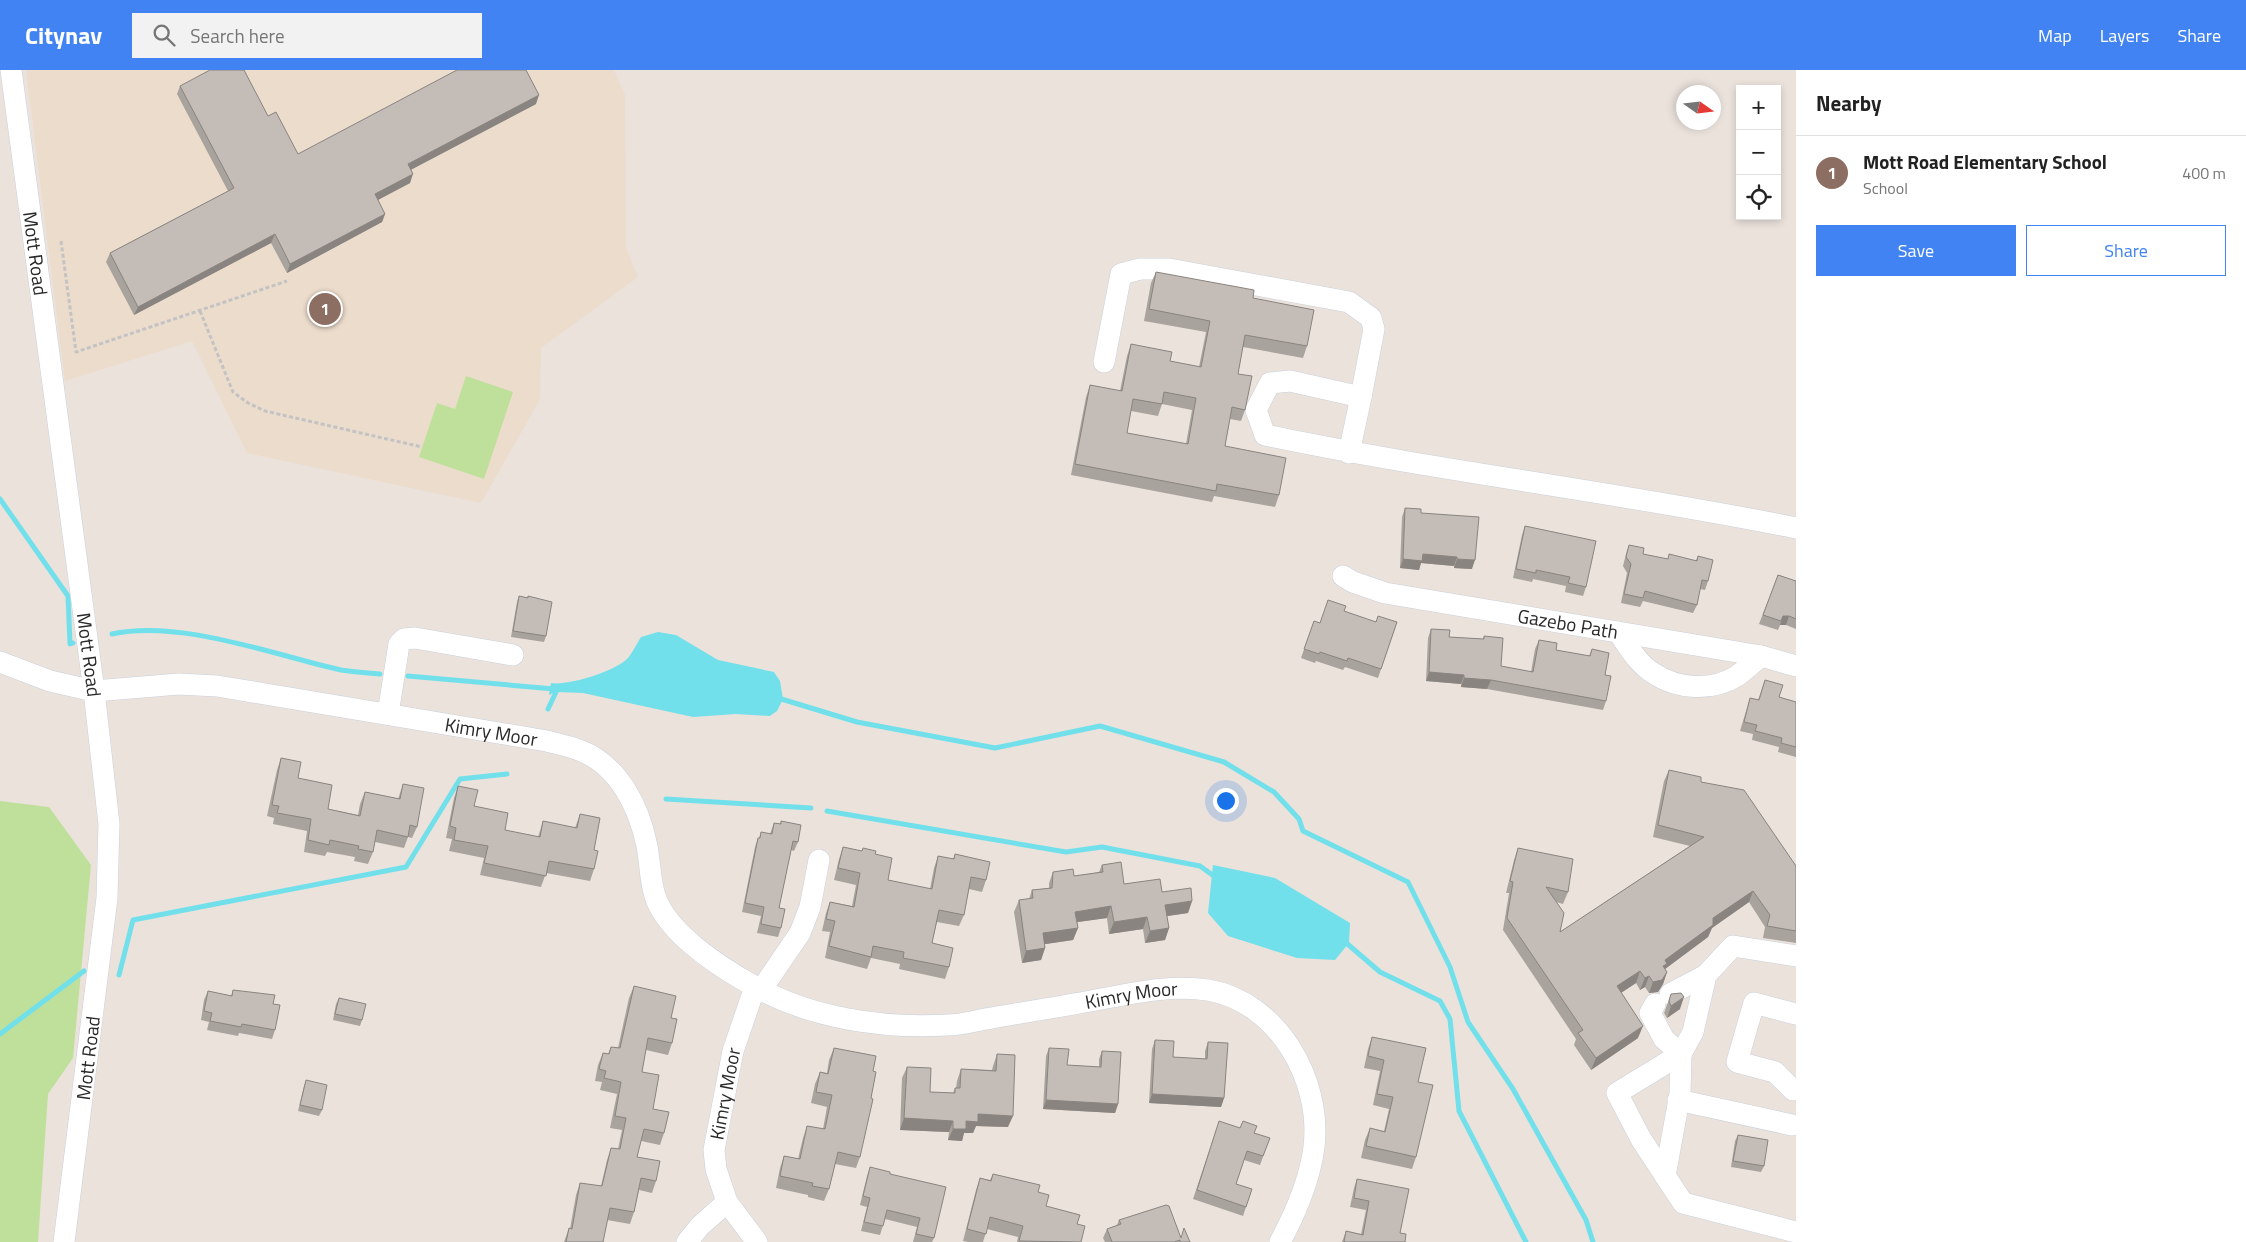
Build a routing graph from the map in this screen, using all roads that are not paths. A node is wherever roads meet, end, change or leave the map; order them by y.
1 (10, 70) edge
2 (1104, 362) dead end
3 (1361, 397) junction
4 (1349, 453) junction
5 (1796, 528) edge
6 (1342, 576) dead end
7 (1618, 632) junction
8 (513, 655) dead end
9 (1761, 656) junction
10 (0, 662) edge
11 (1796, 666) edge
12 (94, 691) junction
13 (388, 714) junction
14 (819, 860) dead end
15 (1796, 956) edge
16 (1706, 975) junction
17 (758, 988) junction
18 (1796, 1014) edge
19 (1681, 1054) junction
20 (1795, 1086) edge
21 (1678, 1100) junction
22 (1794, 1127) edge
23 (1665, 1176) junction
24 (727, 1202) junction
25 (1796, 1232) edge
26 (64, 1242) edge
27 (687, 1242) edge
28 (757, 1242) edge
29 (1280, 1242) edge

1 - 12 street, Mott Road
2 - 3 street
3 - 4 street
3 - 4 street
4 - 5 street
6 - 7 street, Gazebo Path
7 - 9 street, Gazebo Path
7 - 9 street
8 - 13 street
9 - 11 street, Gazebo Path
10 - 12 street, Kimry Moor
12 - 13 street, Kimry Moor
12 - 26 street, Mott Road
13 - 17 street, Kimry Moor
14 - 17 street
15 - 16 street
16 - 19 street
16 - 19 street
17 - 24 street, Kimry Moor
17 - 29 street, Kimry Moor
18 - 20 street
19 - 21 street
19 - 23 street
20 - 22 street
21 - 22 street
21 - 23 street
23 - 25 street
24 - 27 street
24 - 28 street, Kimry Moor

